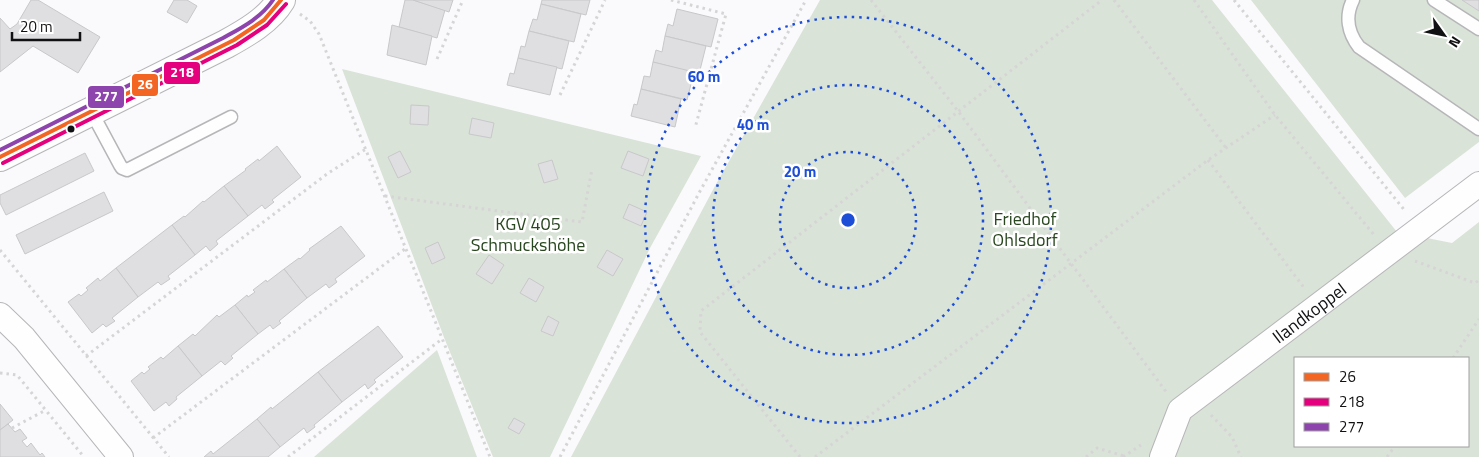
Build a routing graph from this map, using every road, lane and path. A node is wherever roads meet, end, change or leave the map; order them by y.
1 (463, 0) edge
2 (605, 0) edge
3 (671, 0) edge
4 (806, 0) edge
5 (871, 0) edge
6 (1102, 0) edge
7 (1114, 0) edge
8 (1194, 0) edge
9 (1234, 0) edge
10 (1353, 0) edge
11 (1434, 0) edge
12 (280, 2) edge
13 (1479, 29) edge
14 (437, 59) dead end
15 (560, 95) dead end
16 (91, 111) junction
17 (958, 111) junction
18 (1275, 115) junction
19 (231, 117) dead end
20 (695, 128) dead end
21 (1479, 129) edge
22 (1226, 148) junction
23 (366, 149) junction
24 (0, 157) edge
25 (1208, 160) junction
26 (592, 169) dead end
27 (1479, 184) edge
28 (385, 196) junction
29 (1418, 228) junction
30 (405, 249) junction
31 (0, 250) edge
32 (1388, 252) junction
33 (1070, 264) junction
34 (1479, 280) edge
35 (1475, 283) junction
36 (1479, 286) edge
37 (1318, 305) junction
38 (0, 315) edge
39 (1479, 319) edge
40 (442, 339) junction
41 (86, 356) junction
42 (1454, 357) edge
43 (0, 373) edge
44 (1188, 404) junction
45 (46, 410) junction
46 (12, 428) dead end
47 (153, 438) junction
48 (1124, 456) edge
49 (84, 457) edge
50 (121, 457) edge
51 (169, 457) edge
52 (288, 457) edge
53 (490, 457) edge
54 (560, 457) edge
55 (800, 457) edge
56 (815, 457) edge
57 (1086, 457) edge
58 (1162, 457) edge
59 (1241, 457) edge

1 - 14 path
2 - 15 path
3 - 20 path
4 - 54 path
5 - 17 path
6 - 17 path
7 - 22 path
8 - 18 path
9 - 29 path
10 - 21 lane
11 - 13 lane
12 - 16 street
12 - 23 path
16 - 19 lane
16 - 24 street
17 - 33 path
17 - 55 path
18 - 22 path
18 - 32 path
22 - 25 path
23 - 28 path
23 - 41 path
25 - 33 path
25 - 37 path
26 - 28 path
27 - 29 street, Ilandkoppel
28 - 30 path
29 - 32 street, Ilandkoppel
30 - 40 path
30 - 47 path
31 - 41 path
32 - 35 path
32 - 37 street, Ilandkoppel
33 - 44 path
33 - 56 path
34 - 35 path
35 - 36 path
37 - 44 street, Ilandkoppel
38 - 50 street
39 - 42 path
40 - 52 path
40 - 53 path
41 - 47 path
43 - 45 path
44 - 58 street
44 - 59 path
45 - 46 path
45 - 49 path
47 - 51 path
48 - 57 path

